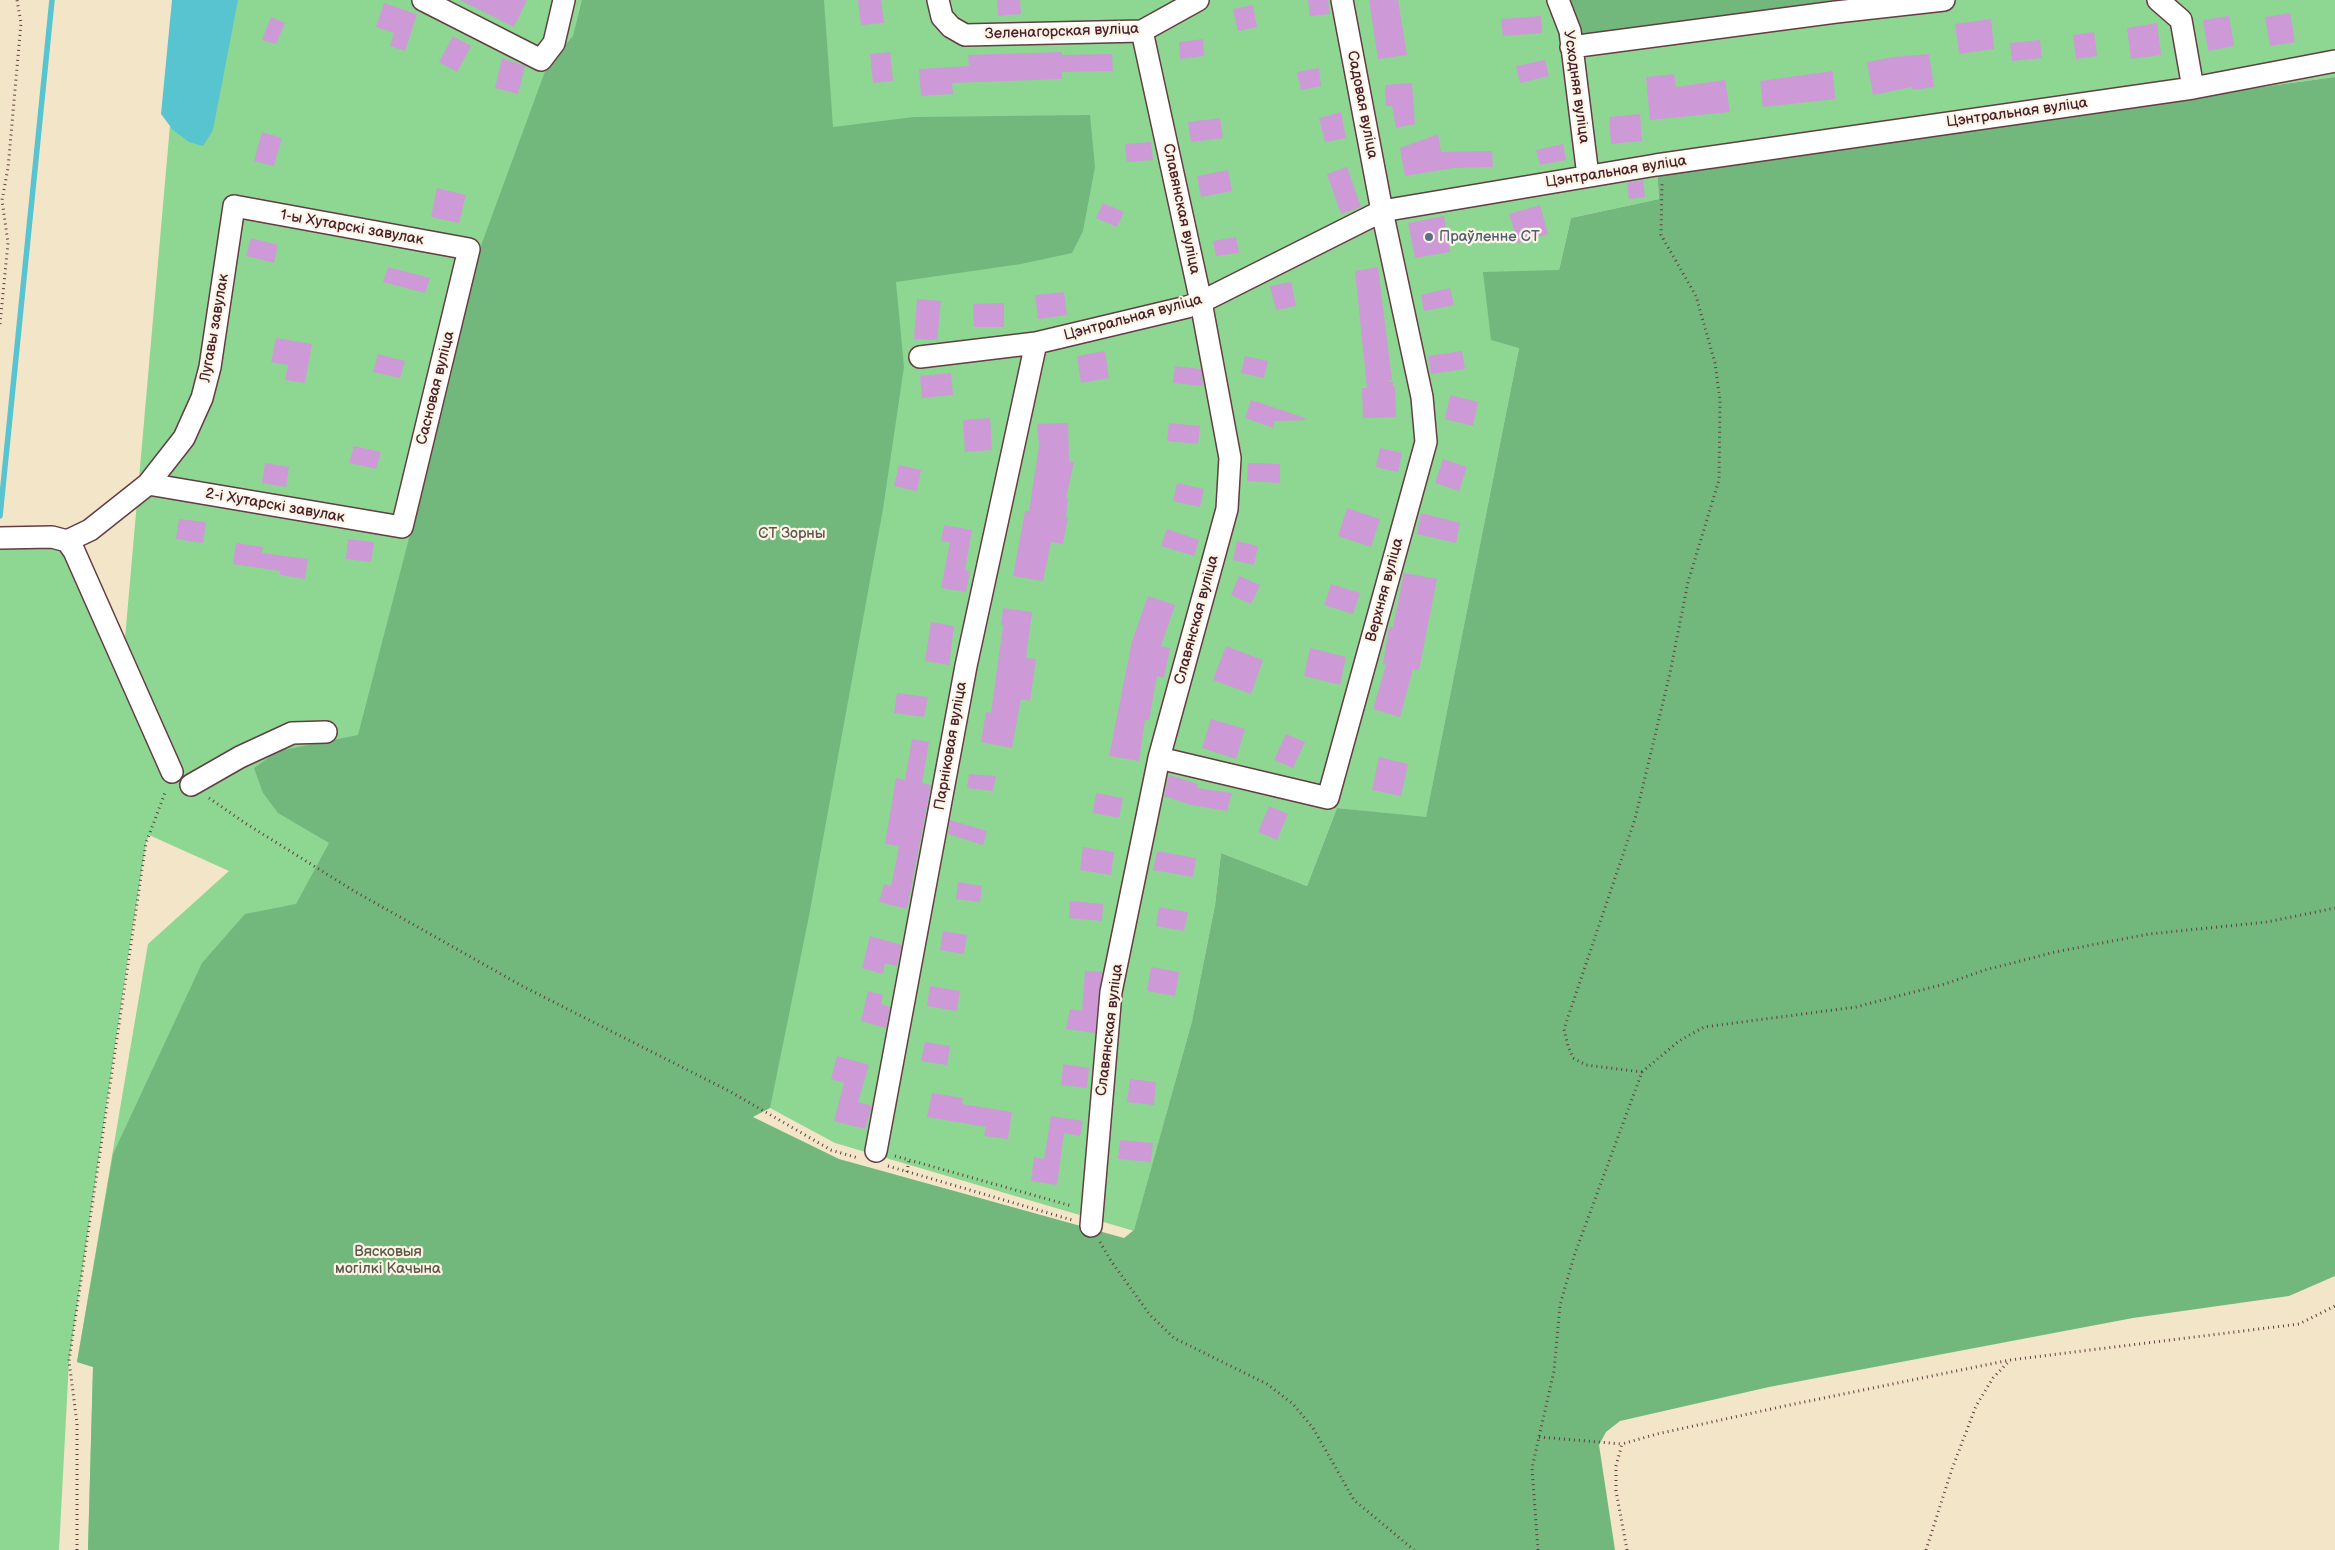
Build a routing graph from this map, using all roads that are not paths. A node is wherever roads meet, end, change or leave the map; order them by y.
1 (423, 0) edge
2 (564, 0) edge
3 (938, 0) edge
4 (1198, 0) edge
5 (1342, 0) edge
6 (1558, 0) edge
7 (1944, 0) edge
8 (2158, 0) edge
9 (1142, 31) junction
10 (1571, 47) junction
11 (2335, 61) edge
12 (2193, 88) junction
13 (1588, 176) junction
14 (234, 206) joint
15 (1382, 210) junction
16 (469, 250) joint
17 (1201, 302) junction
18 (1036, 343) junction
19 (920, 356) dead end
20 (148, 484) junction
21 (402, 527) joint
22 (0, 538) edge
23 (67, 541) junction
24 (326, 732) dead end
25 (1159, 758) junction
26 (172, 772) road end
27 (191, 785) road end
28 (871, 1157) road end
29 (1091, 1219) road end

1 - 2 street
3 - 9 street, Зеленагорская вуліца
4 - 9 street, Зеленагорская вуліца
5 - 15 street, Садовая вуліца
6 - 10 street, Усходняя вуліца
7 - 10 street
8 - 12 street
9 - 17 street, Славянская вуліца
10 - 13 street, Усходняя вуліца
11 - 12 street, Цэнтральная вуліца
12 - 13 street, Цэнтральная вуліца
13 - 15 street, Цэнтральная вуліца
14 - 16 street, 1-ы Хутарскі завулак
14 - 20 street, Лугавы завулак
15 - 17 street, Цэнтральная вуліца
15 - 25 street, Верхняя вуліца
16 - 21 street, Сасновая вуліца
17 - 18 street, Цэнтральная вуліца
17 - 25 street, Славянская вуліца
18 - 19 street, Цэнтральная вуліца
18 - 28 street, Парніковая вуліца
20 - 21 street, 2-і Хутарскі завулак
20 - 23 street, Лугавы завулак
22 - 23 street
23 - 26 street
24 - 27 street
25 - 29 street, Славянская вуліца

